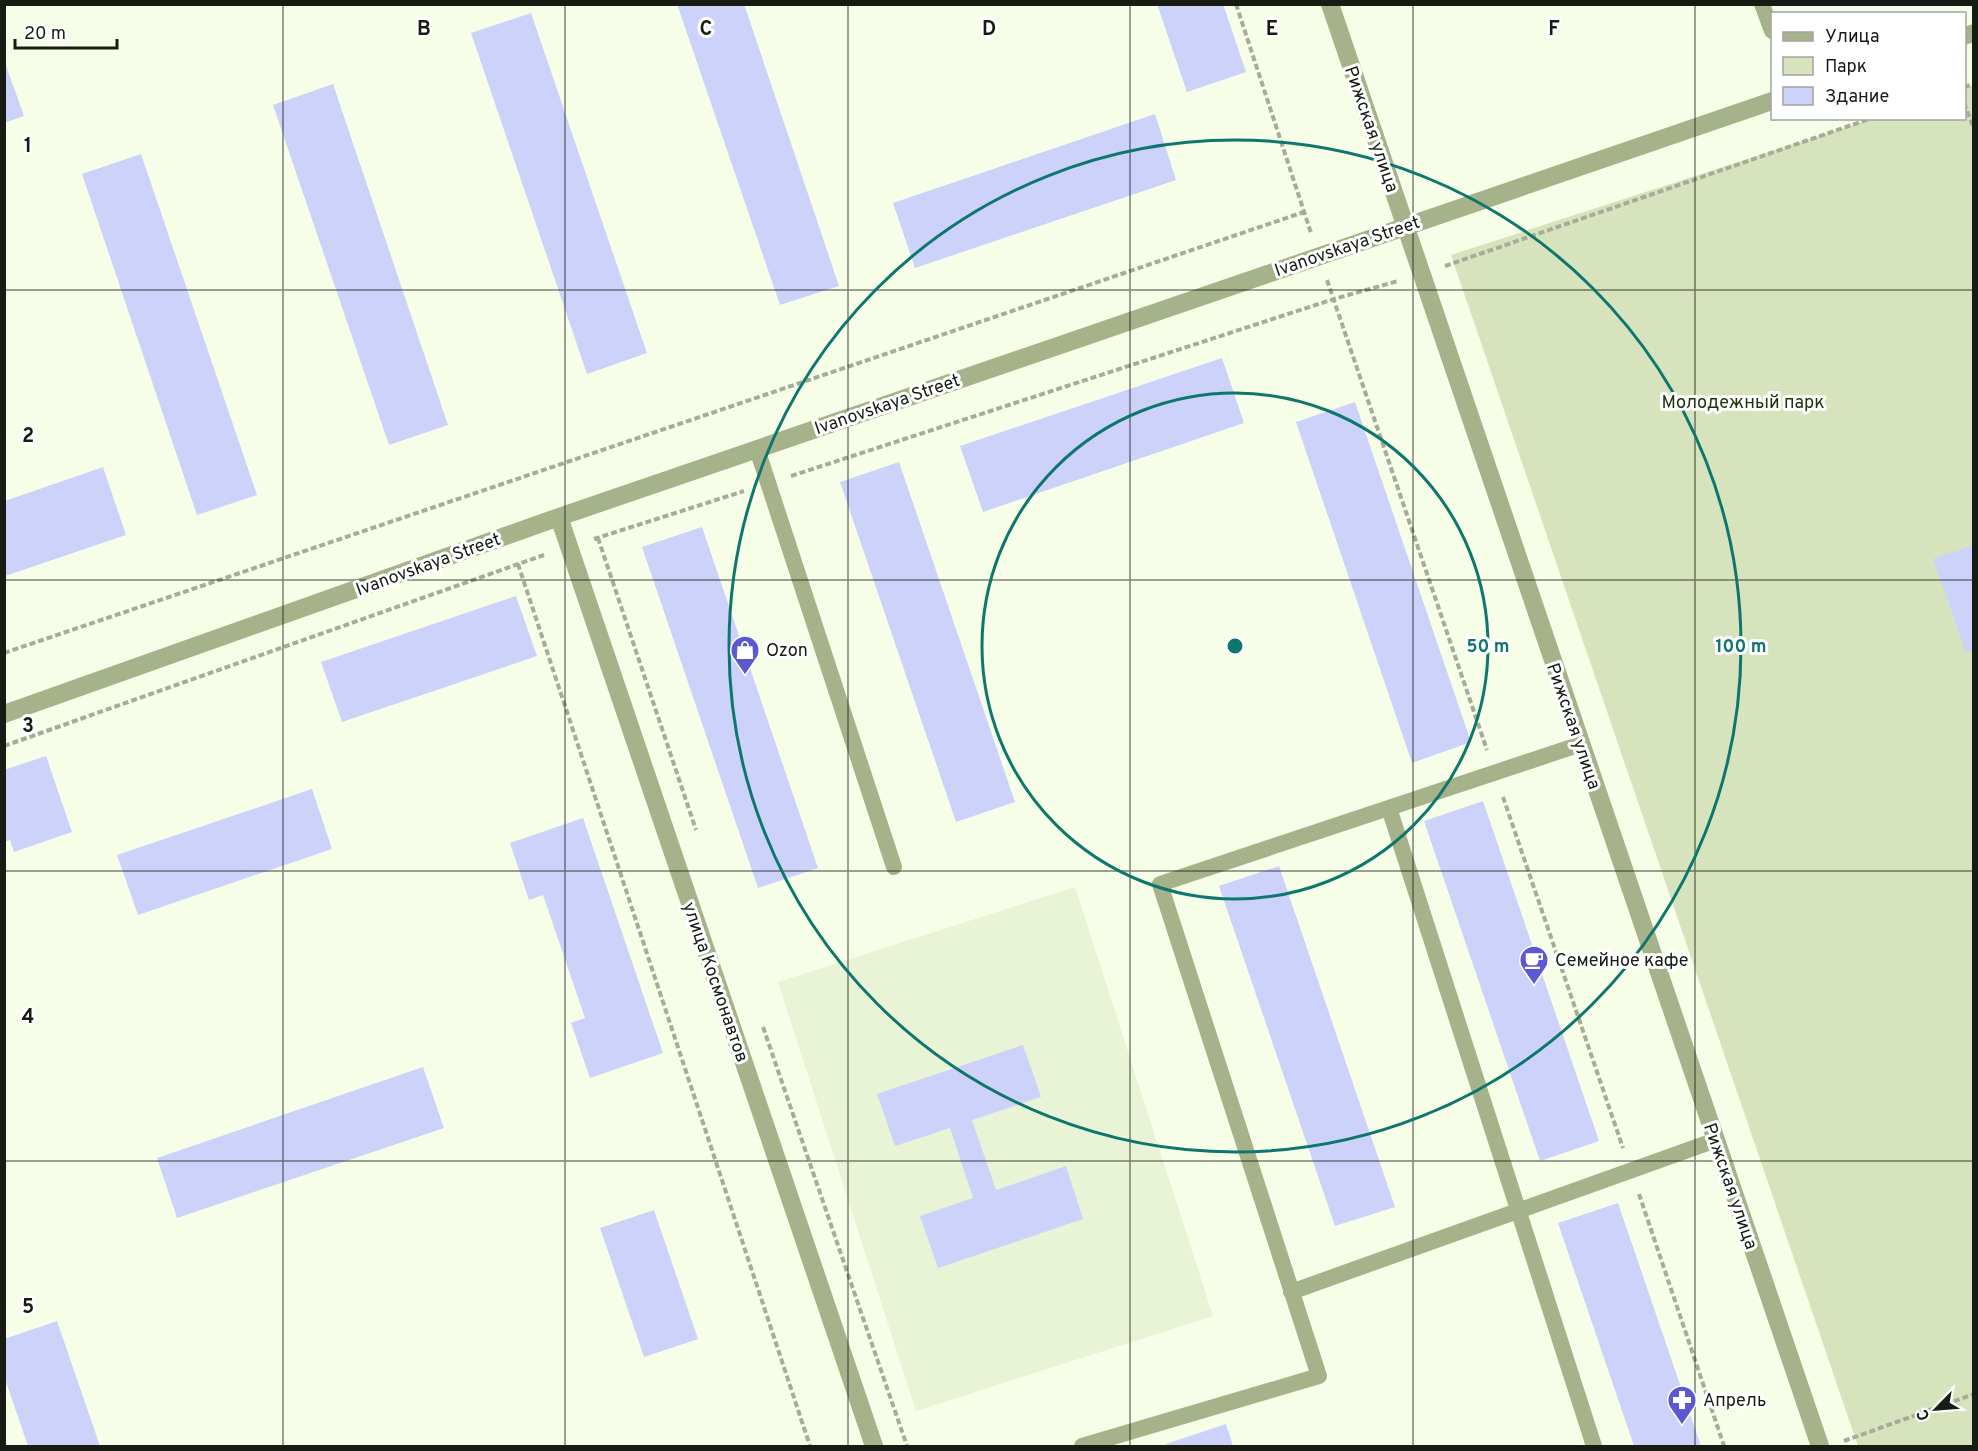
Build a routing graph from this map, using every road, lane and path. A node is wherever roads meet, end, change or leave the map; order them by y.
1 (1236, 4) edge
2 (1330, 4) edge
3 (1762, 4) edge
4 (1771, 26) edge
5 (1771, 102) edge
6 (1966, 106) edge
7 (1866, 120) edge
8 (1974, 129) edge
9 (1304, 212) junction
10 (1405, 226) junction
11 (1319, 256) junction
12 (1421, 274) junction
13 (1334, 299) junction
14 (757, 449) junction
15 (769, 483) junction
16 (588, 507) junction
17 (559, 517) junction
18 (598, 538) junction
19 (568, 546) junction
20 (518, 564) junction
21 (4, 653) edge
22 (4, 714) edge
23 (1581, 744) junction
24 (4, 746) edge
25 (1495, 772) junction
26 (1389, 808) junction
27 (696, 831) dead end
28 (894, 867) dead end
29 (761, 1022) dead end
30 (1716, 1140) junction
31 (1631, 1171) junction
32 (1518, 1211) junction
33 (1291, 1292) junction
34 (1974, 1395) edge
35 (1839, 1443) dead end
36 (810, 1446) edge
37 (874, 1446) edge
38 (906, 1446) edge
39 (1082, 1446) edge
40 (1594, 1446) edge
41 (1724, 1446) edge
42 (1820, 1446) edge

1 - 9 path
2 - 10 street, Рижская улица
3 - 4 lane
5 - 10 street, Ivanovskaya Street
6 - 8 path
7 - 12 path
9 - 11 path
9 - 21 path
10 - 11 street, Ivanovskaya Street
10 - 12 street, Рижская улица
11 - 13 path
11 - 14 street, Ivanovskaya Street
12 - 13 path
12 - 23 street, Рижская улица
13 - 15 path
13 - 25 path
14 - 15 lane
14 - 16 street, Ivanovskaya Street
15 - 18 path
15 - 28 lane
16 - 17 street, Ivanovskaya Street
16 - 18 path
17 - 19 street, улица Космонавтов
17 - 22 street, Ivanovskaya Street
18 - 19 path
18 - 27 path
19 - 20 path
19 - 37 street, улица Космонавтов
20 - 24 path
20 - 36 path
23 - 25 lane
23 - 30 street, Рижская улица
25 - 26 lane
25 - 31 path
26 - 32 lane
26 - 33 lane
29 - 38 path
30 - 31 lane
30 - 42 street, Рижская улица
31 - 32 lane
31 - 41 path
32 - 33 lane
32 - 40 lane
33 - 39 lane
34 - 35 path

